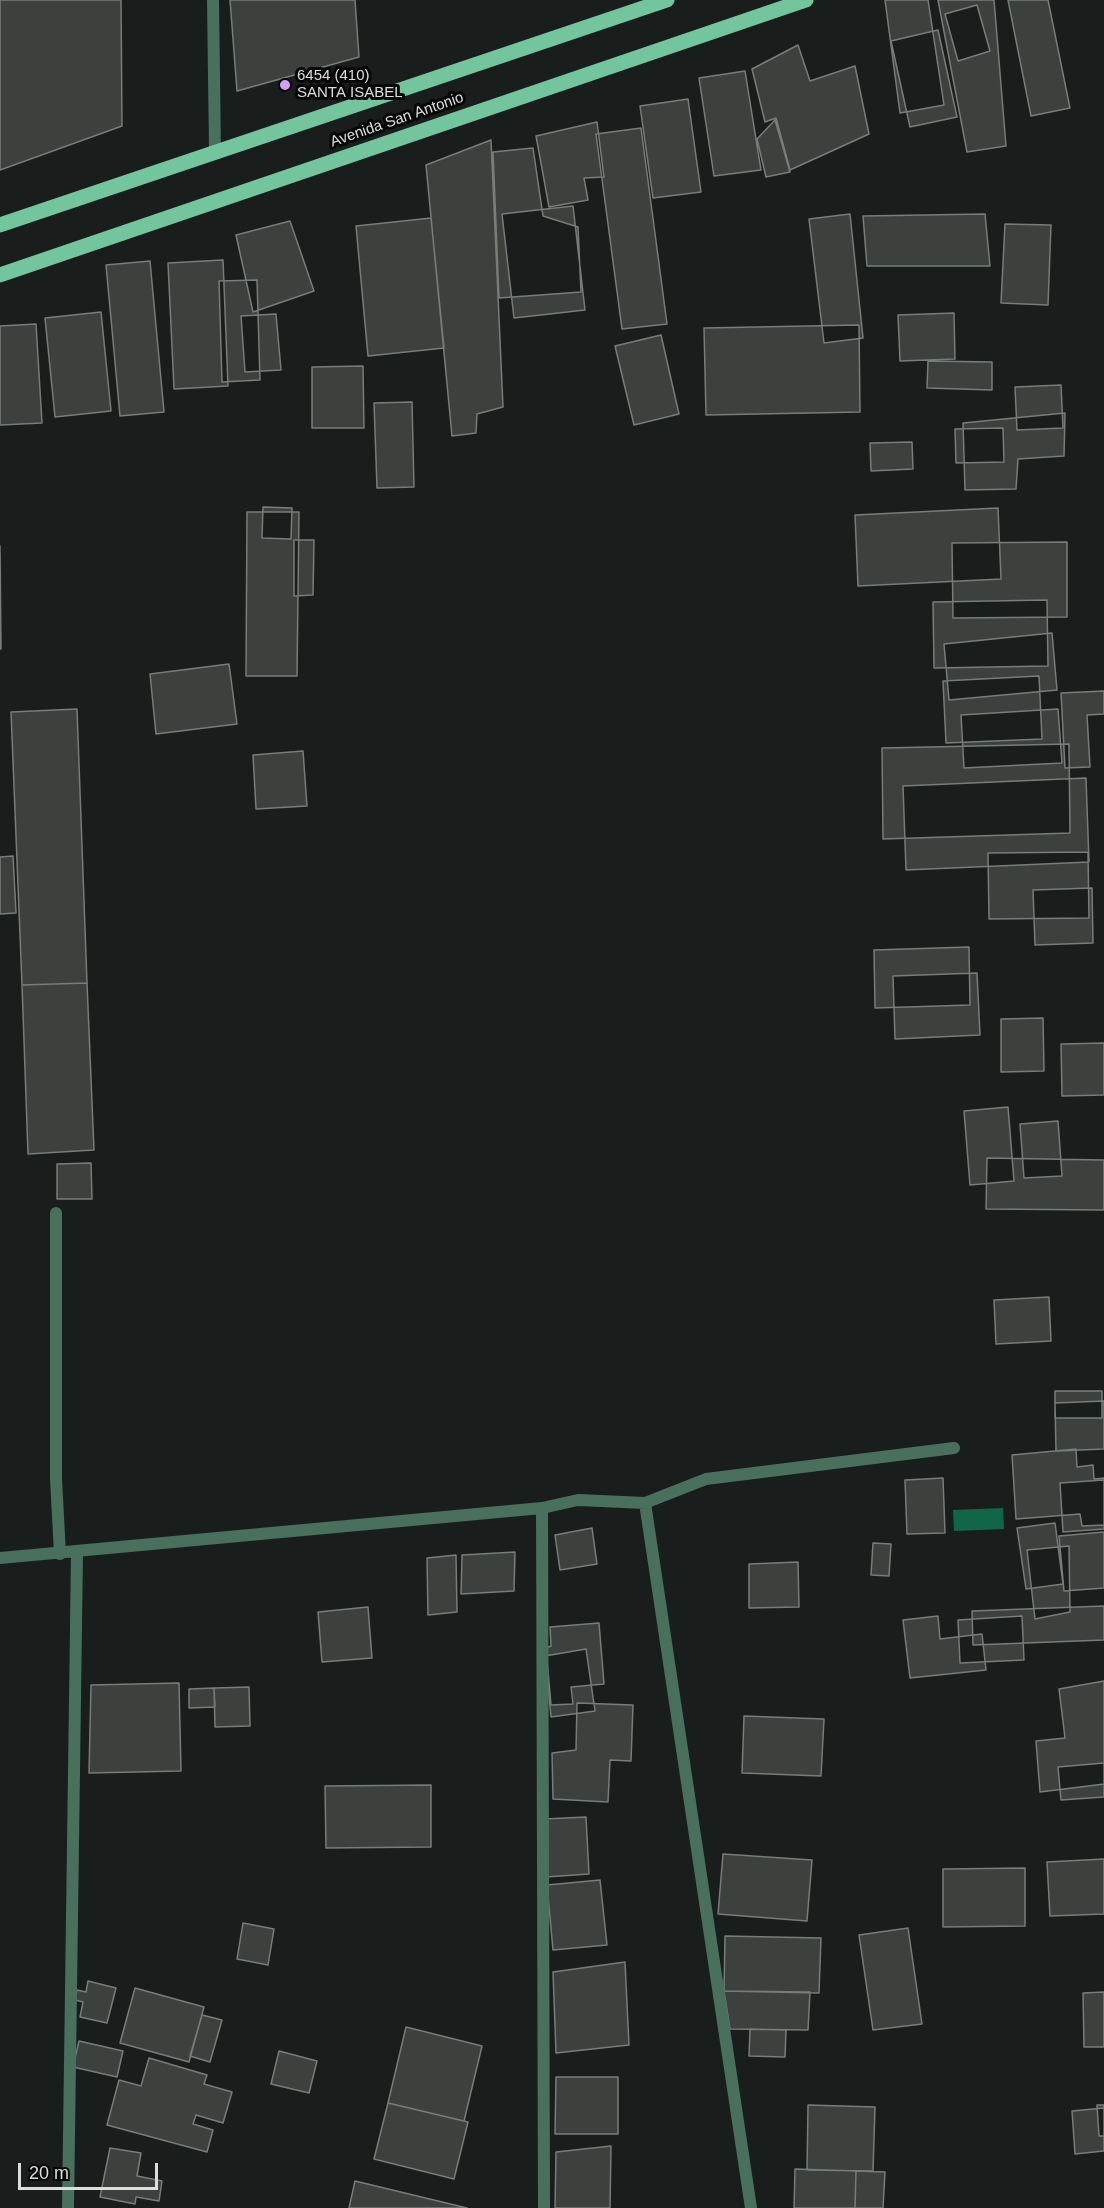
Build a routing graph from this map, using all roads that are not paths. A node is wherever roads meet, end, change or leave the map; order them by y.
1 (213, 0) edge
2 (668, 0) edge
3 (806, 0) edge
4 (215, 152) junction
5 (0, 225) edge
6 (0, 275) edge
7 (56, 1213) dead end
8 (954, 1448) dead end
9 (645, 1503) junction
10 (542, 1508) junction
11 (77, 1553) junction
12 (60, 1554) junction
13 (0, 1558) edge
14 (68, 2208) edge
15 (544, 2208) edge
16 (751, 2208) edge

1 - 4 street
2 - 4 main road, Avenida San Antonio
3 - 6 main road, Avenida San Antonio
4 - 5 main road, Avenida San Antonio
7 - 12 street
8 - 9 street
9 - 10 street
9 - 16 street
10 - 11 street
10 - 15 street
11 - 12 street
11 - 14 street
12 - 13 street

